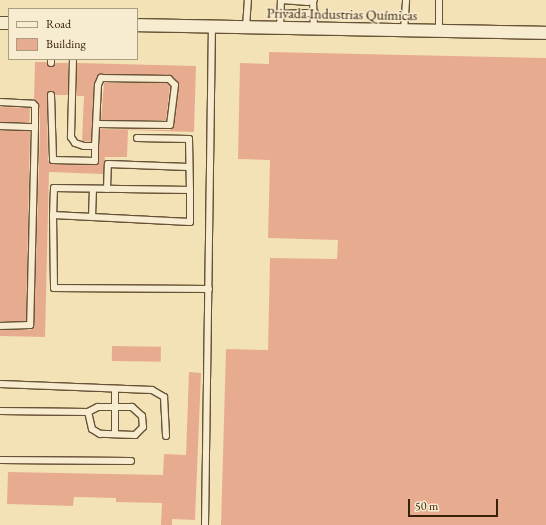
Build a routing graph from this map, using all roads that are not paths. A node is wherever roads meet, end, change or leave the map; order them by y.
1 (248, 0) edge
2 (281, 0) edge
3 (313, 0) edge
4 (406, 0) edge
5 (439, 0) edge
6 (315, 13) junction
7 (281, 14) junction
8 (138, 25) edge
9 (212, 27) junction
10 (246, 27) junction
11 (280, 28) junction
12 (314, 29) junction
13 (404, 30) junction
14 (439, 31) junction
15 (546, 33) edge
16 (73, 60) edge
17 (51, 95) dead end
18 (0, 102) edge
19 (98, 124) junction
20 (0, 126) edge
21 (35, 127) junction
22 (137, 138) dead end
23 (95, 146) junction
24 (188, 167) junction
25 (93, 189) junction
26 (107, 189) junction
27 (190, 190) junction
28 (53, 215) junction
29 (92, 217) junction
30 (209, 289) junction
31 (0, 326) edge
32 (0, 384) edge
33 (115, 389) junction
34 (116, 406) junction
35 (0, 411) edge
36 (88, 412) junction
37 (115, 433) junction
38 (166, 436) dead end
39 (0, 460) edge
40 (131, 462) dead end
41 (205, 525) edge

1 - 10 lane
2 - 3 lane
2 - 7 lane
3 - 6 lane
4 - 13 lane
5 - 14 lane
6 - 7 lane
6 - 12 lane
7 - 11 lane
8 - 9 street, Privada Industrias Químicas
9 - 10 street, Privada Industrias Químicas
9 - 30 lane
10 - 11 street, Privada Industrias Químicas
11 - 12 street, Privada Industrias Químicas
12 - 13 street, Privada Industrias Químicas
13 - 14 street, Privada Industrias Químicas
14 - 15 street, Privada Industrias Químicas
16 - 23 lane
17 - 23 lane
18 - 21 lane
19 - 19 lane
19 - 23 lane
20 - 21 lane
21 - 31 lane
22 - 24 lane
24 - 26 lane
24 - 27 lane
25 - 26 lane
25 - 28 lane
25 - 29 lane
26 - 27 lane
27 - 29 lane
28 - 29 lane
28 - 30 lane
30 - 41 lane
32 - 33 lane
33 - 34 lane
33 - 38 lane
34 - 36 lane
34 - 37 lane
34 - 37 lane
35 - 36 lane
36 - 37 lane
39 - 40 lane

